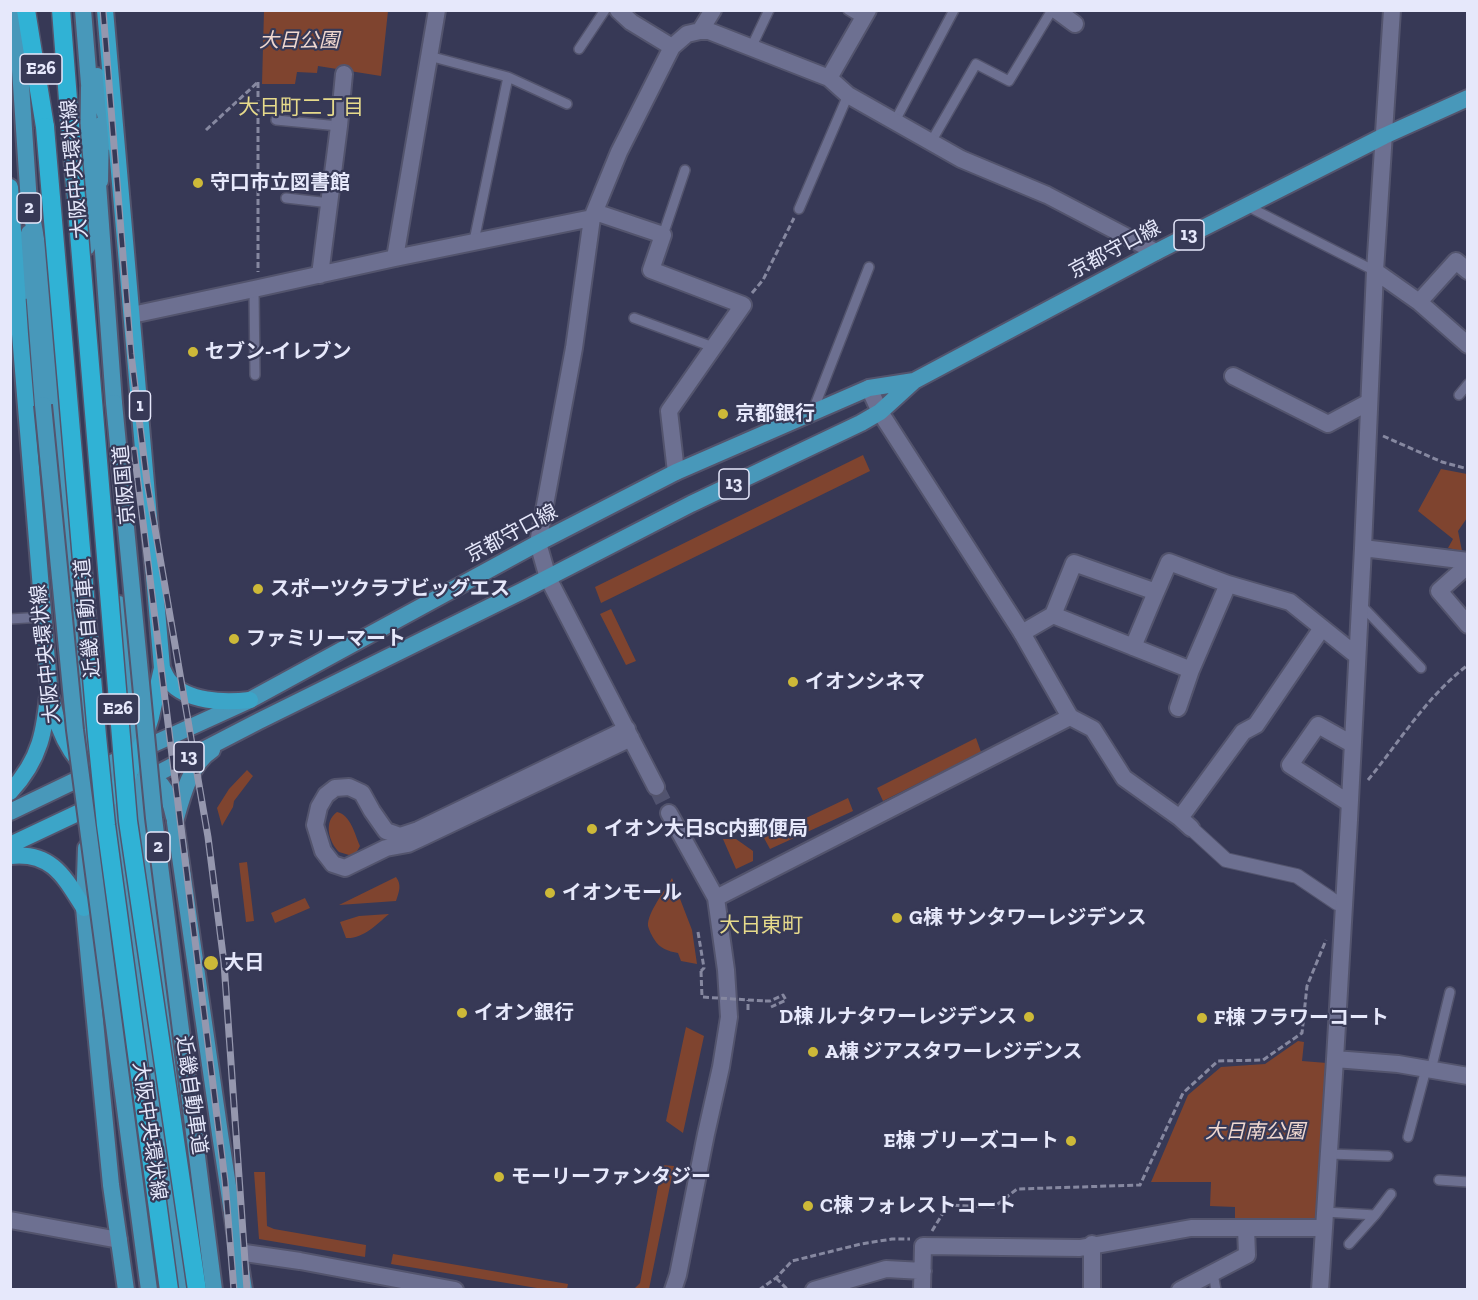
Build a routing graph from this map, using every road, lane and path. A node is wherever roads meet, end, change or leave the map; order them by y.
1 (16, 10) edge
2 (26, 10) edge
3 (37, 10) edge
4 (61, 10) edge
5 (83, 10) edge
6 (104, 10) edge
7 (437, 10) edge
8 (605, 10) edge
9 (618, 10) edge
10 (713, 10) edge
11 (769, 10) edge
12 (954, 10) edge
13 (1054, 10) edge
14 (1392, 10) edge
15 (860, 13) edge
16 (1075, 24) dead end
17 (700, 31) junction
18 (672, 47) junction
19 (751, 48) junction
20 (579, 49) dead end
21 (429, 56) junction
22 (344, 74) dead end
23 (508, 77) junction
24 (829, 78) junction
25 (95, 92) junction
26 (848, 95) junction
27 (1467, 98) edge
28 (567, 104) dead end
29 (276, 120) dead end
30 (895, 122) junction
31 (339, 126) junction
32 (45, 127) junction
33 (206, 130) dead end
34 (1384, 136) junction
35 (932, 142) junction
36 (685, 170) dead end
37 (10, 187) edge
38 (121, 189) junction
39 (28, 194) junction
40 (286, 198) dead end
41 (330, 203) junction
42 (1247, 206) junction
43 (798, 208) joint
44 (593, 215) junction
45 (21, 224) junction
46 (663, 235) junction
47 (474, 241) junction
48 (1156, 252) junction
49 (395, 258) junction
50 (869, 267) dead end
51 (1375, 271) junction
52 (1467, 271) edge
53 (320, 275) junction
54 (25, 277) junction
55 (256, 289) junction
56 (1419, 302) junction
57 (743, 304) junction
58 (132, 315) junction
59 (634, 318) dead end
60 (38, 333) junction
61 (20, 334) junction
62 (1467, 345) edge
63 (713, 347) junction
64 (255, 375) dead end
65 (1233, 376) dead end
66 (914, 381) junction
67 (1467, 384) edge
68 (869, 388) junction
69 (1459, 395) dead end
70 (1369, 402) junction
71 (880, 412) junction
72 (812, 413) junction
73 (1368, 429) junction
74 (1467, 469) edge
75 (676, 472) junction
76 (538, 543) junction
77 (1363, 548) junction
78 (1467, 563) edge
79 (548, 578) junction
80 (1228, 584) junction
81 (1156, 592) junction
82 (1359, 604) junction
83 (1053, 615) junction
84 (43, 617) junction
85 (10, 619) edge
86 (1467, 625) edge
87 (1322, 628) junction
88 (1022, 633) junction
89 (1132, 647) junction
90 (1356, 655) junction
91 (1467, 665) edge
92 (162, 668) junction
93 (1420, 668) dead end
94 (1191, 670) junction
95 (49, 686) junction
96 (250, 700) junction
97 (1178, 708) dead end
98 (1070, 717) junction
99 (259, 721) junction
100 (629, 733) junction
101 (1352, 744) junction
102 (118, 774) junction
103 (153, 776) junction
104 (656, 787) tunnel mouth
105 (10, 792) edge
106 (1350, 802) junction
107 (94, 805) junction
108 (10, 812) edge
109 (669, 813) tunnel mouth
110 (175, 822) junction
111 (1186, 823) junction
112 (10, 845) edge
113 (10, 856) edge
114 (716, 898) junction
115 (1337, 903) dead end
116 (84, 908) junction
117 (698, 932) dead end
118 (1327, 936) dead end
119 (1450, 992) dead end
120 (748, 1000) junction
121 (771, 1007) dead end
122 (748, 1010) dead end
123 (1335, 1059) junction
124 (1429, 1069) junction
125 (1467, 1076) edge
126 (1408, 1137) dead end
127 (1329, 1154) junction
128 (1388, 1156) dead end
129 (1439, 1180) dead end
130 (1467, 1182) edge
131 (1391, 1194) dead end
132 (1375, 1215) junction
133 (10, 1220) edge
134 (1324, 1220) junction
135 (1246, 1228) junction
136 (118, 1240) junction
137 (925, 1243) junction
138 (1092, 1244) junction
139 (1349, 1244) dead end
140 (238, 1252) junction
141 (923, 1271) junction
142 (776, 1278) junction
143 (1215, 1281) edge
144 (853, 1284) edge
145 (126, 1290) edge
146 (149, 1290) edge
147 (170, 1290) edge
148 (185, 1290) edge
149 (197, 1290) edge
150 (204, 1290) edge
151 (214, 1290) edge
152 (244, 1290) edge
153 (455, 1290) edge
154 (674, 1290) edge
155 (759, 1290) edge
156 (788, 1290) edge
157 (814, 1290) edge
158 (922, 1290) edge
159 (1092, 1290) edge
160 (1180, 1290) edge
161 (1320, 1290) edge

1 - 39 main road, 大阪中央環状線 / 2
2 - 32 highway
3 - 32 highway, 近畿自動車道 / E26
4 - 149 highway, 近畿自動車道 / E26, bridge
5 - 25 main road, 大阪中央環状線 / 2
6 - 25 main road
6 - 38 highway, 京阪国道 / 1
7 - 21 street
8 - 20 lane
9 - 18 street
10 - 17 street
11 - 19 lane
12 - 30 lane
13 - 16 street
13 - 35 lane
14 - 34 street
15 - 24 street
17 - 18 street
17 - 19 street
18 - 44 street
19 - 24 street
21 - 23 lane
21 - 49 street
22 - 31 street
23 - 28 lane
23 - 47 lane
24 - 26 street
25 - 38 main road
25 - 102 main road
25 - 151 main road, 大阪中央環状線 / 2, bridge
26 - 30 street
26 - 43 lane
27 - 34 main road, 京都守口線 / 13
29 - 31 lane
30 - 35 street
31 - 41 street
32 - 147 highway, 近畿自動車道 / E26, bridge
33 - 55 path
34 - 42 main road, 京都守口線 / 13
34 - 51 street
35 - 48 street
36 - 46 lane
37 - 45 highway
38 - 58 highway, 京阪国道 / 1
39 - 45 main road, 大阪中央環状線 / 2
39 - 102 main road
40 - 41 lane
41 - 53 street
42 - 48 main road, 京都守口線 / 13
42 - 51 lane
43 - 57 path
44 - 46 street
44 - 47 street
44 - 76 street
45 - 54 main road
45 - 60 main road, 大阪中央環状線 / 2
45 - 61 highway
46 - 57 street
47 - 49 street
48 - 66 main road, 京都守口線 / 13
49 - 53 street
50 - 72 lane
51 - 56 street
51 - 70 street
52 - 56 street
53 - 55 street
54 - 60 main road
54 - 61 main road
55 - 58 street
55 - 64 lane
56 - 62 street
57 - 63 street
58 - 92 highway, 京阪国道 / 1
59 - 63 lane
60 - 146 main road, 大阪中央環状線 / 2, bridge
61 - 84 highway
63 - 75 street
65 - 70 street
66 - 68 main road, 京都守口線 / 13
66 - 71 main road, 京都守口線 / 13
67 - 69 lane
68 - 71 street
68 - 72 main road, 京都守口線 / 13
70 - 73 street
71 - 79 main road, 京都守口線 / 13
71 - 88 street
72 - 75 main road, 京都守口線 / 13
73 - 74 path
73 - 77 street
75 - 76 main road, 京都守口線 / 13
76 - 79 street
76 - 96 main road, 京都守口線 / 13
77 - 78 street
77 - 82 street
78 - 86 street
79 - 99 main road, 京都守口線 / 13
79 - 100 street
80 - 81 street
80 - 87 street
80 - 94 street
81 - 83 street
81 - 89 street
82 - 90 street
82 - 93 lane
83 - 88 street
83 - 89 street
84 - 85 lane
84 - 95 highway
87 - 90 street
87 - 111 street
88 - 98 street
89 - 94 street
90 - 101 street
91 - 106 path
92 - 96 highway
92 - 102 highway, 京阪国道 / 1
94 - 97 street
95 - 102 highway
95 - 105 highway
96 - 102 main road, 京都守口線 / 13
98 - 111 street
98 - 114 street
99 - 103 main road, 京都守口線 / 13
99 - 110 main road
100 - 100 street
100 - 104 street
101 - 106 street
101 - 106 street
102 - 103 main road
102 - 107 highway
102 - 108 main road, 京都守口線 / 13
102 - 148 main road
102 - 150 main road
103 - 110 main road
106 - 123 street
107 - 112 highway
107 - 116 main road
109 - 114 street
110 - 140 main road
111 - 115 street
113 - 116 highway
114 - 154 street
116 - 136 main road
117 - 120 path, bridge
118 - 137 path
119 - 124 lane
120 - 121 path, bridge
120 - 122 path
123 - 124 street
123 - 127 street
124 - 125 street
124 - 126 lane
127 - 128 lane
127 - 134 street
129 - 130 lane
131 - 132 lane
132 - 134 lane
132 - 139 lane
133 - 136 street
134 - 135 street
134 - 161 street
135 - 138 street
135 - 143 street
136 - 145 main road
137 - 138 street
137 - 141 street
137 - 142 path
138 - 159 street
140 - 152 main road
140 - 153 street
141 - 144 street
141 - 158 street
142 - 155 path
142 - 156 path
143 - 160 street
144 - 157 street

